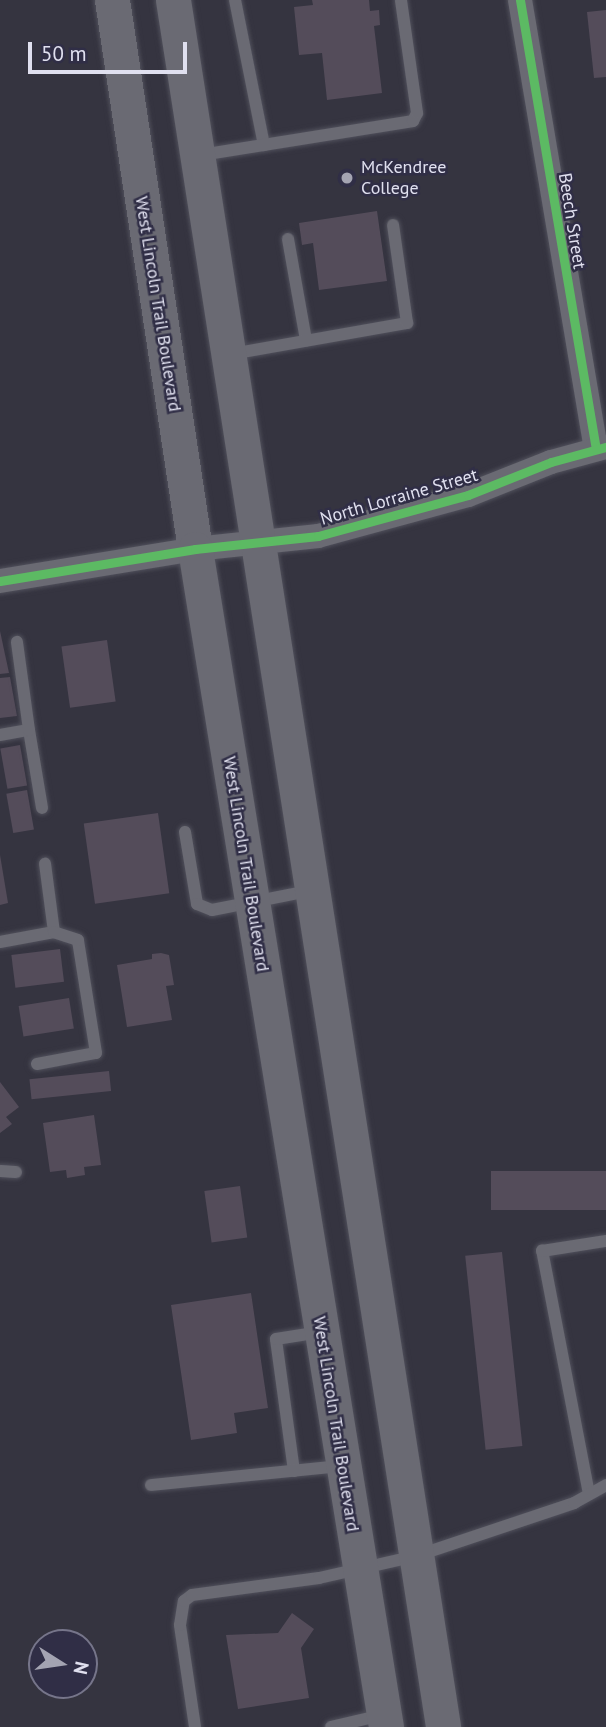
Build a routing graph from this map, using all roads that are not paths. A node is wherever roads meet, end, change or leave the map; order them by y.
1 (112, 0) edge
2 (173, 0) edge
3 (235, 0) edge
4 (401, 0) edge
5 (520, 0) edge
6 (264, 145) junction
7 (197, 156) junction
8 (393, 225) dead end
9 (288, 239) dead end
10 (306, 341) junction
11 (228, 354) junction
12 (601, 447) edge
13 (257, 544) junction
14 (195, 549) junction
15 (0, 582) edge
16 (17, 642) dead end
17 (29, 730) junction
18 (0, 735) edge
19 (42, 808) dead end
20 (184, 832) dead end
21 (45, 864) dead end
22 (311, 891) junction
23 (252, 901) junction
24 (54, 932) junction
25 (0, 942) edge
26 (37, 1064) dead end
27 (0, 1171) edge
28 (16, 1172) dead end
29 (606, 1241) edge
30 (320, 1332) junction
31 (342, 1466) junction
32 (294, 1471) junction
33 (151, 1485) dead end
34 (606, 1485) edge
35 (589, 1494) junction
36 (416, 1556) junction
37 (359, 1568) junction
38 (385, 1721) edge
39 (195, 1727) edge
40 (331, 1727) edge
41 (443, 1727) edge

1 - 14 main road, West Lincoln Trail Boulevard
2 - 7 main road
3 - 6 lane
4 - 6 lane
5 - 12 street, Beech Street
6 - 7 lane
7 - 11 main road
8 - 10 lane
9 - 10 lane
10 - 11 lane
11 - 13 main road
12 - 13 street, North Lorraine Street
13 - 14 street, North Lorraine Street
13 - 22 main road
14 - 15 street, North Lorraine Street
14 - 23 main road, West Lincoln Trail Boulevard
16 - 17 lane
17 - 18 lane
17 - 19 lane
20 - 23 lane
21 - 24 lane
22 - 23 lane
22 - 36 main road
23 - 30 main road, West Lincoln Trail Boulevard
24 - 25 lane
24 - 26 lane
27 - 28 lane
29 - 35 lane
30 - 31 main road, West Lincoln Trail Boulevard
30 - 32 lane
31 - 32 lane
31 - 37 main road, West Lincoln Trail Boulevard
32 - 33 lane
34 - 35 lane
35 - 36 lane
36 - 37 lane
36 - 41 main road
37 - 38 main road, West Lincoln Trail Boulevard
37 - 39 lane
38 - 40 lane

